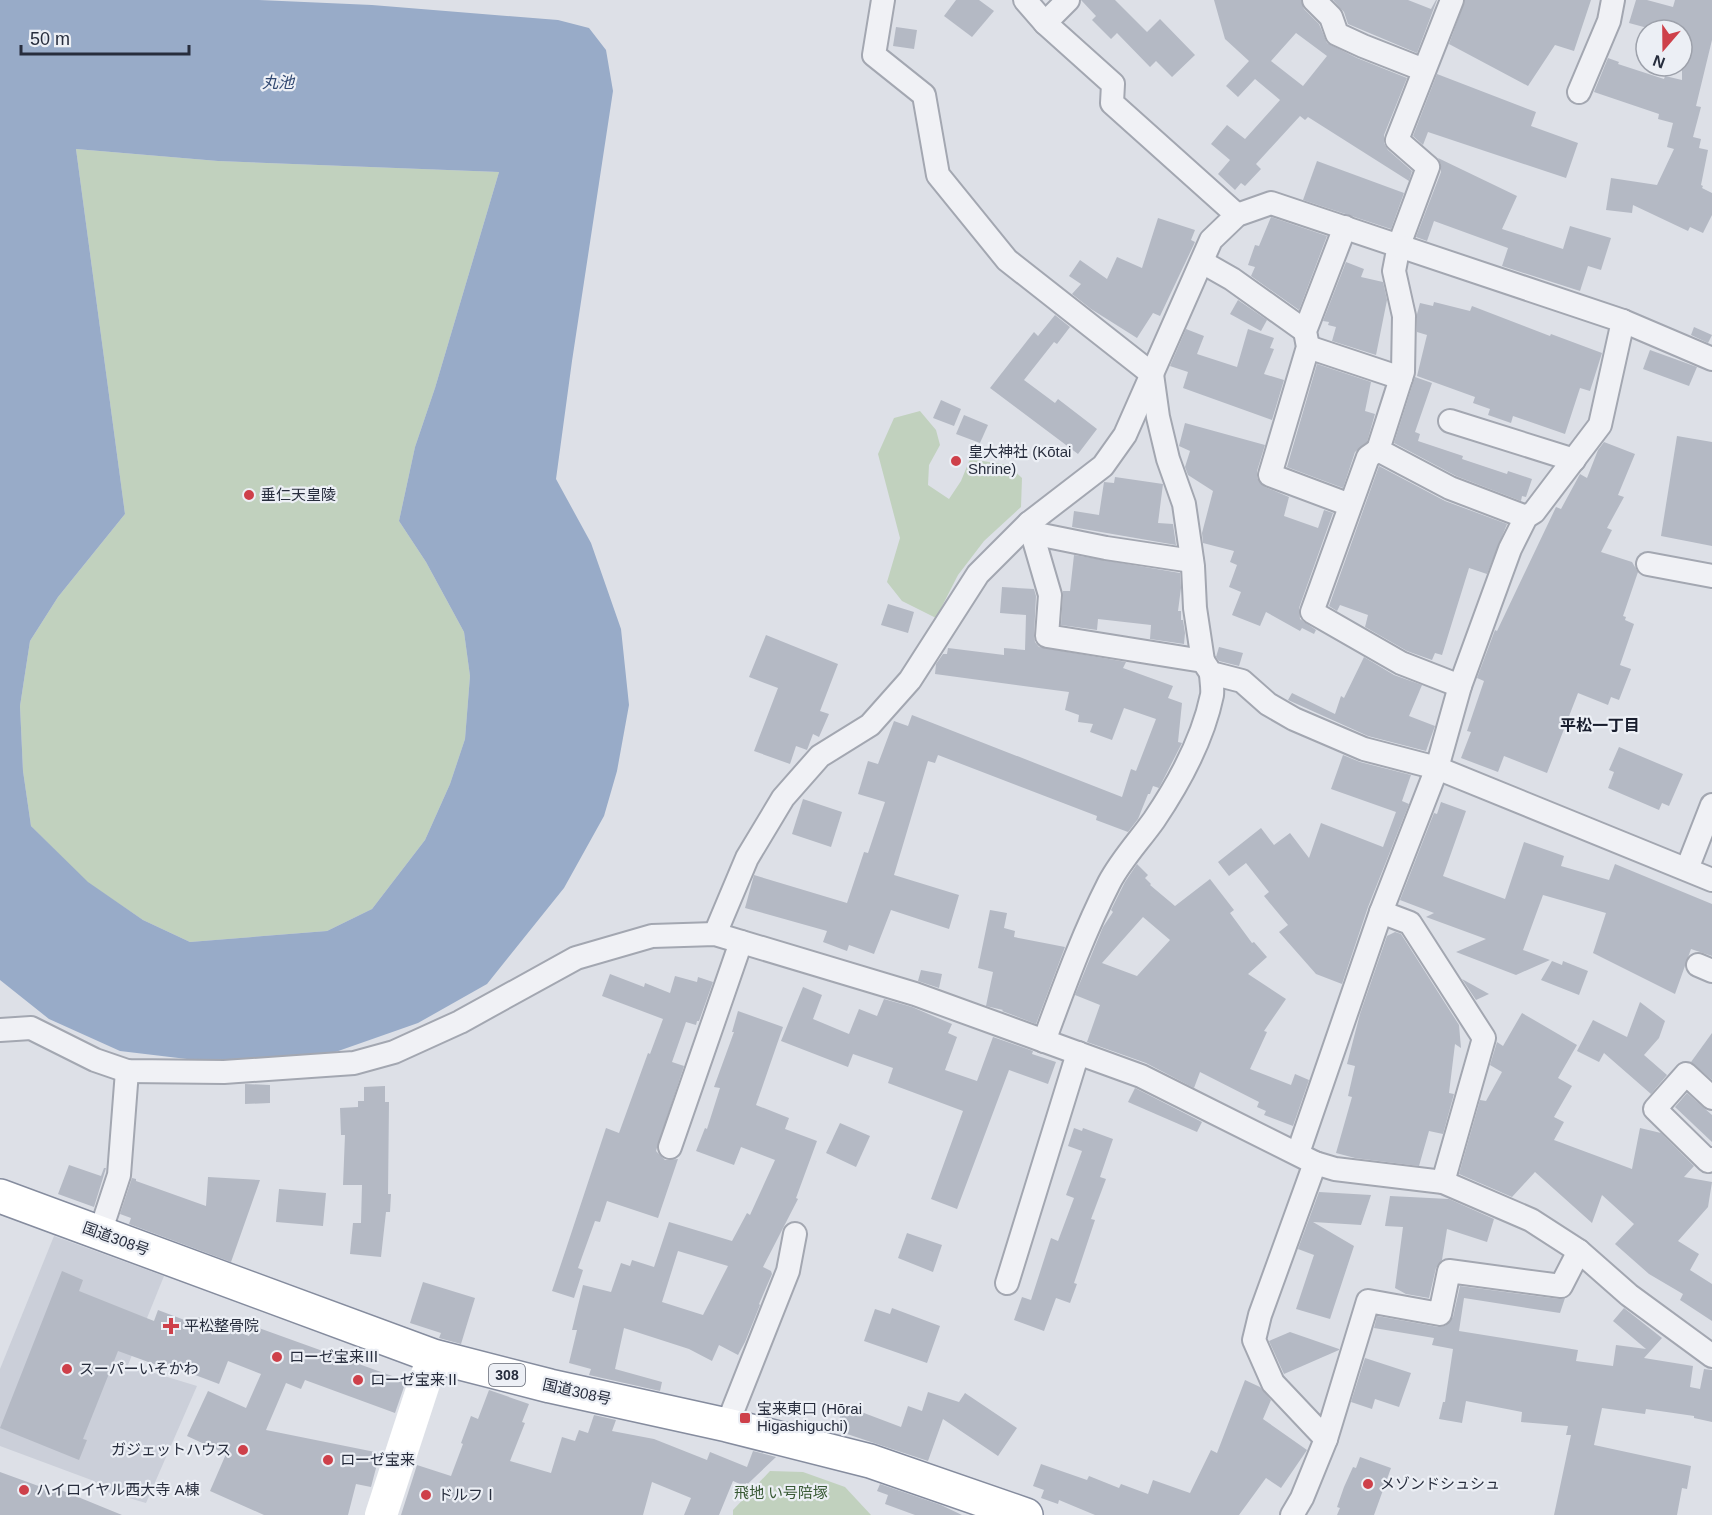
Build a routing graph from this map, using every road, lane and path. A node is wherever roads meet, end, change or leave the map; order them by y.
1 (883, 0) edge
2 (1025, 0) edge
3 (1068, 0) edge
4 (1314, 0) edge
5 (1452, 0) edge
6 (1613, 0) edge
7 (1045, 23) junction
8 (1424, 70) junction
9 (1579, 92) dead end
10 (1237, 215) junction
11 (1345, 227) junction
12 (1399, 245) junction
13 (1202, 262) junction
14 (1623, 321) junction
15 (1307, 339) junction
16 (1712, 359) edge
17 (1152, 374) junction
18 (1401, 378) junction
19 (1450, 422) dead end
20 (1378, 450) junction
21 (1574, 460) junction
22 (1350, 505) junction
23 (1526, 517) junction
24 (1030, 528) junction
25 (1192, 561) junction
26 (1648, 564) dead end
27 (1712, 576) edge
28 (1207, 667) junction
29 (1460, 686) junction
30 (1437, 768) junction
31 (1712, 804) edge
32 (1687, 869) junction
33 (1712, 880) edge
34 (1381, 912) junction
35 (715, 934) junction
36 (741, 942) junction
37 (0, 1030) edge
38 (1044, 1041) junction
39 (1078, 1053) junction
40 (127, 1071) junction
41 (1712, 1098) edge
42 (670, 1147) dead end
43 (1306, 1158) junction
44 (1712, 1159) edge
45 (1443, 1182) junction
46 (2, 1200) edge
47 (100, 1233) junction
48 (795, 1234) dead end
49 (1579, 1251) junction
50 (1006, 1283) dead end
51 (433, 1356) junction
52 (1712, 1356) edge
53 (728, 1425) junction
54 (1326, 1438) junction
55 (381, 1515) edge
56 (1026, 1515) edge
57 (1292, 1515) edge

1 - 17 street
2 - 7 street
3 - 7 street
4 - 8 street
5 - 8 street
6 - 9 street
7 - 10 street
8 - 12 street
10 - 11 street
10 - 13 street
11 - 12 street
11 - 15 street
12 - 14 street
12 - 18 street
13 - 15 street
13 - 17 street
14 - 16 street
14 - 21 street
15 - 18 street
15 - 22 street
17 - 24 street
17 - 25 street
18 - 20 street
19 - 21 street
20 - 22 street
20 - 23 street
21 - 23 street
22 - 29 street
23 - 29 street
24 - 25 street
24 - 28 street
24 - 35 street
25 - 28 street
26 - 27 street
28 - 30 street
28 - 38 street
29 - 30 street
30 - 32 street
30 - 34 street
31 - 32 street
32 - 33 street
34 - 43 street
34 - 45 street
35 - 36 street
35 - 40 street
36 - 38 street
36 - 42 street
37 - 40 street
38 - 39 street
39 - 43 street
39 - 50 street
40 - 47 street
41 - 44 street
43 - 45 street
43 - 54 street
45 - 49 street
46 - 47 highway, 国道308号 / 308
47 - 51 highway, 国道308号 / 308
48 - 53 street
49 - 52 street
49 - 54 street
51 - 53 highway, 国道308号 / 308
51 - 55 street
53 - 56 highway, 国道308号 / 308
54 - 57 street

